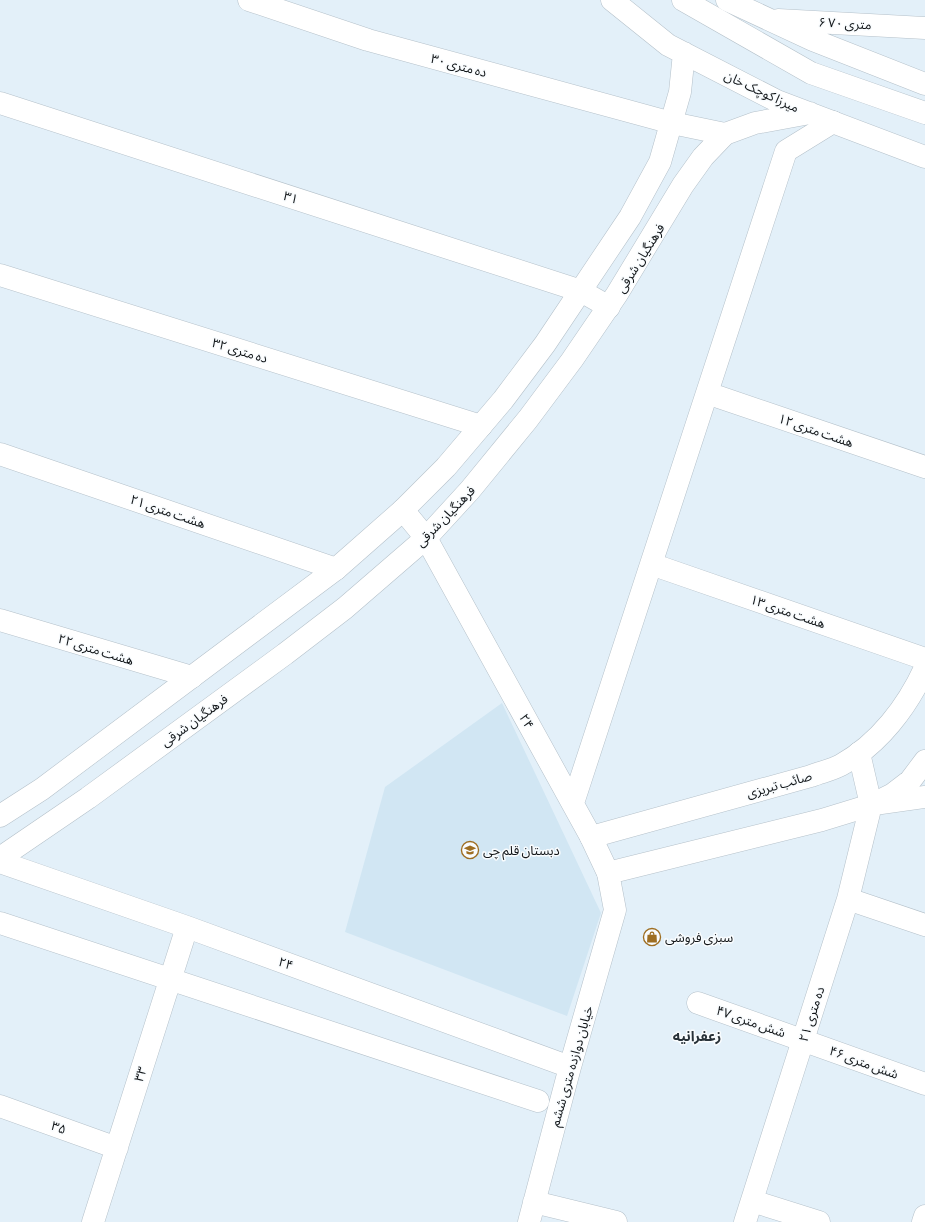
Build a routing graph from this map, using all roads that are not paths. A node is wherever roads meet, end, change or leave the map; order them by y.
1 (249, 0) edge
2 (612, 0) edge
3 (683, 0) edge
4 (728, 0) edge
5 (766, 19) junction
6 (925, 28) edge
7 (684, 53) junction
8 (925, 84) edge
9 (0, 103) edge
10 (810, 113) junction
11 (925, 113) edge
12 (833, 122) junction
13 (672, 123) junction
14 (725, 134) junction
15 (925, 157) edge
16 (647, 186) junction
17 (674, 202) junction
18 (0, 275) edge
19 (581, 291) junction
20 (609, 307) junction
21 (707, 393) junction
22 (481, 426) junction
23 (0, 454) edge
24 (925, 467) edge
25 (403, 510) junction
26 (426, 538) junction
27 (651, 564) junction
28 (336, 569) junction
29 (0, 620) edge
30 (925, 659) edge
31 (925, 668) edge
32 (192, 677) junction
33 (859, 753) junction
34 (925, 761) edge
35 (925, 797) edge
36 (572, 803) junction
37 (871, 805) junction
38 (4, 809) edge
39 (591, 837) junction
40 (0, 858) edge
41 (0, 862) edge
42 (608, 873) junction
43 (848, 899) junction
44 (615, 910) joint
45 (0, 923) edge
46 (925, 925) edge
47 (187, 927) junction
48 (170, 980) junction
49 (698, 1003) dead end
50 (803, 1039) junction
51 (570, 1067) junction
52 (925, 1084) edge
53 (538, 1101) dead end
54 (0, 1106) edge
55 (117, 1148) junction
56 (752, 1201) junction
57 (531, 1212) edge
58 (925, 1216) edge
59 (93, 1222) edge
60 (616, 1222) edge
61 (745, 1222) edge
62 (819, 1222) edge
63 (923, 1222) edge

1 - 13 street, ده متری ۳۰
2 - 7 street, میرزا کوچک خان
3 - 11 street
4 - 5 street
5 - 6 street, ۶ متری ۷۰
5 - 8 street
7 - 10 street, میرزا کوچک خان
7 - 13 street
9 - 19 street, ۳۱
10 - 12 street, میرزا کوچک خان
10 - 14 street, فرهنگیان شرقی
12 - 15 street, میرزا کوچک خان
12 - 21 street
13 - 14 street, ده متری ۳۰
13 - 16 street
14 - 17 street, فرهنگیان شرقی
16 - 17 street
16 - 19 street
17 - 20 street, فرهنگیان شرقی
18 - 22 street, ده متری ۳۲
19 - 20 street, ۳۱
19 - 22 street
20 - 26 street, فرهنگیان شرقی
21 - 24 street, هشت متری ۱۲
21 - 27 street
22 - 25 street
23 - 28 street, هشت متری ۲۱
25 - 26 street, ۲۴
25 - 28 street
26 - 36 street, ۲۴
26 - 40 street, فرهنگیان شرقی
27 - 30 street, هشت متری ۱۳
27 - 36 street
28 - 32 street
29 - 32 street, هشت متری ۲۲
31 - 33 street, صائب تبریزی
32 - 38 street
33 - 37 street
33 - 39 street, صائب تبریزی
34 - 37 street
35 - 37 street
36 - 39 street, ۲۴
37 - 42 street
37 - 43 street, ده متری ۲۱
39 - 42 street, ۲۴
41 - 47 street, ۲۴
42 - 44 street, ۲۴
43 - 46 street
43 - 50 street, ده متری ۲۱
44 - 51 street, خیابان دوازده متری ششم
45 - 48 street
47 - 48 street, ۳۳
47 - 51 street, ۲۴
48 - 53 street
48 - 55 street, ۳۳
49 - 50 street, شش متری ۴۷
50 - 52 street, شش متری ۴۶
50 - 56 street, ده متری ۲۱
51 - 57 street, خیابان دوازده متری ششم
54 - 55 street, ۳۵
55 - 59 street, ۳۳
56 - 61 street, ده متری ۲۱
56 - 62 street
57 - 60 street
58 - 63 street

